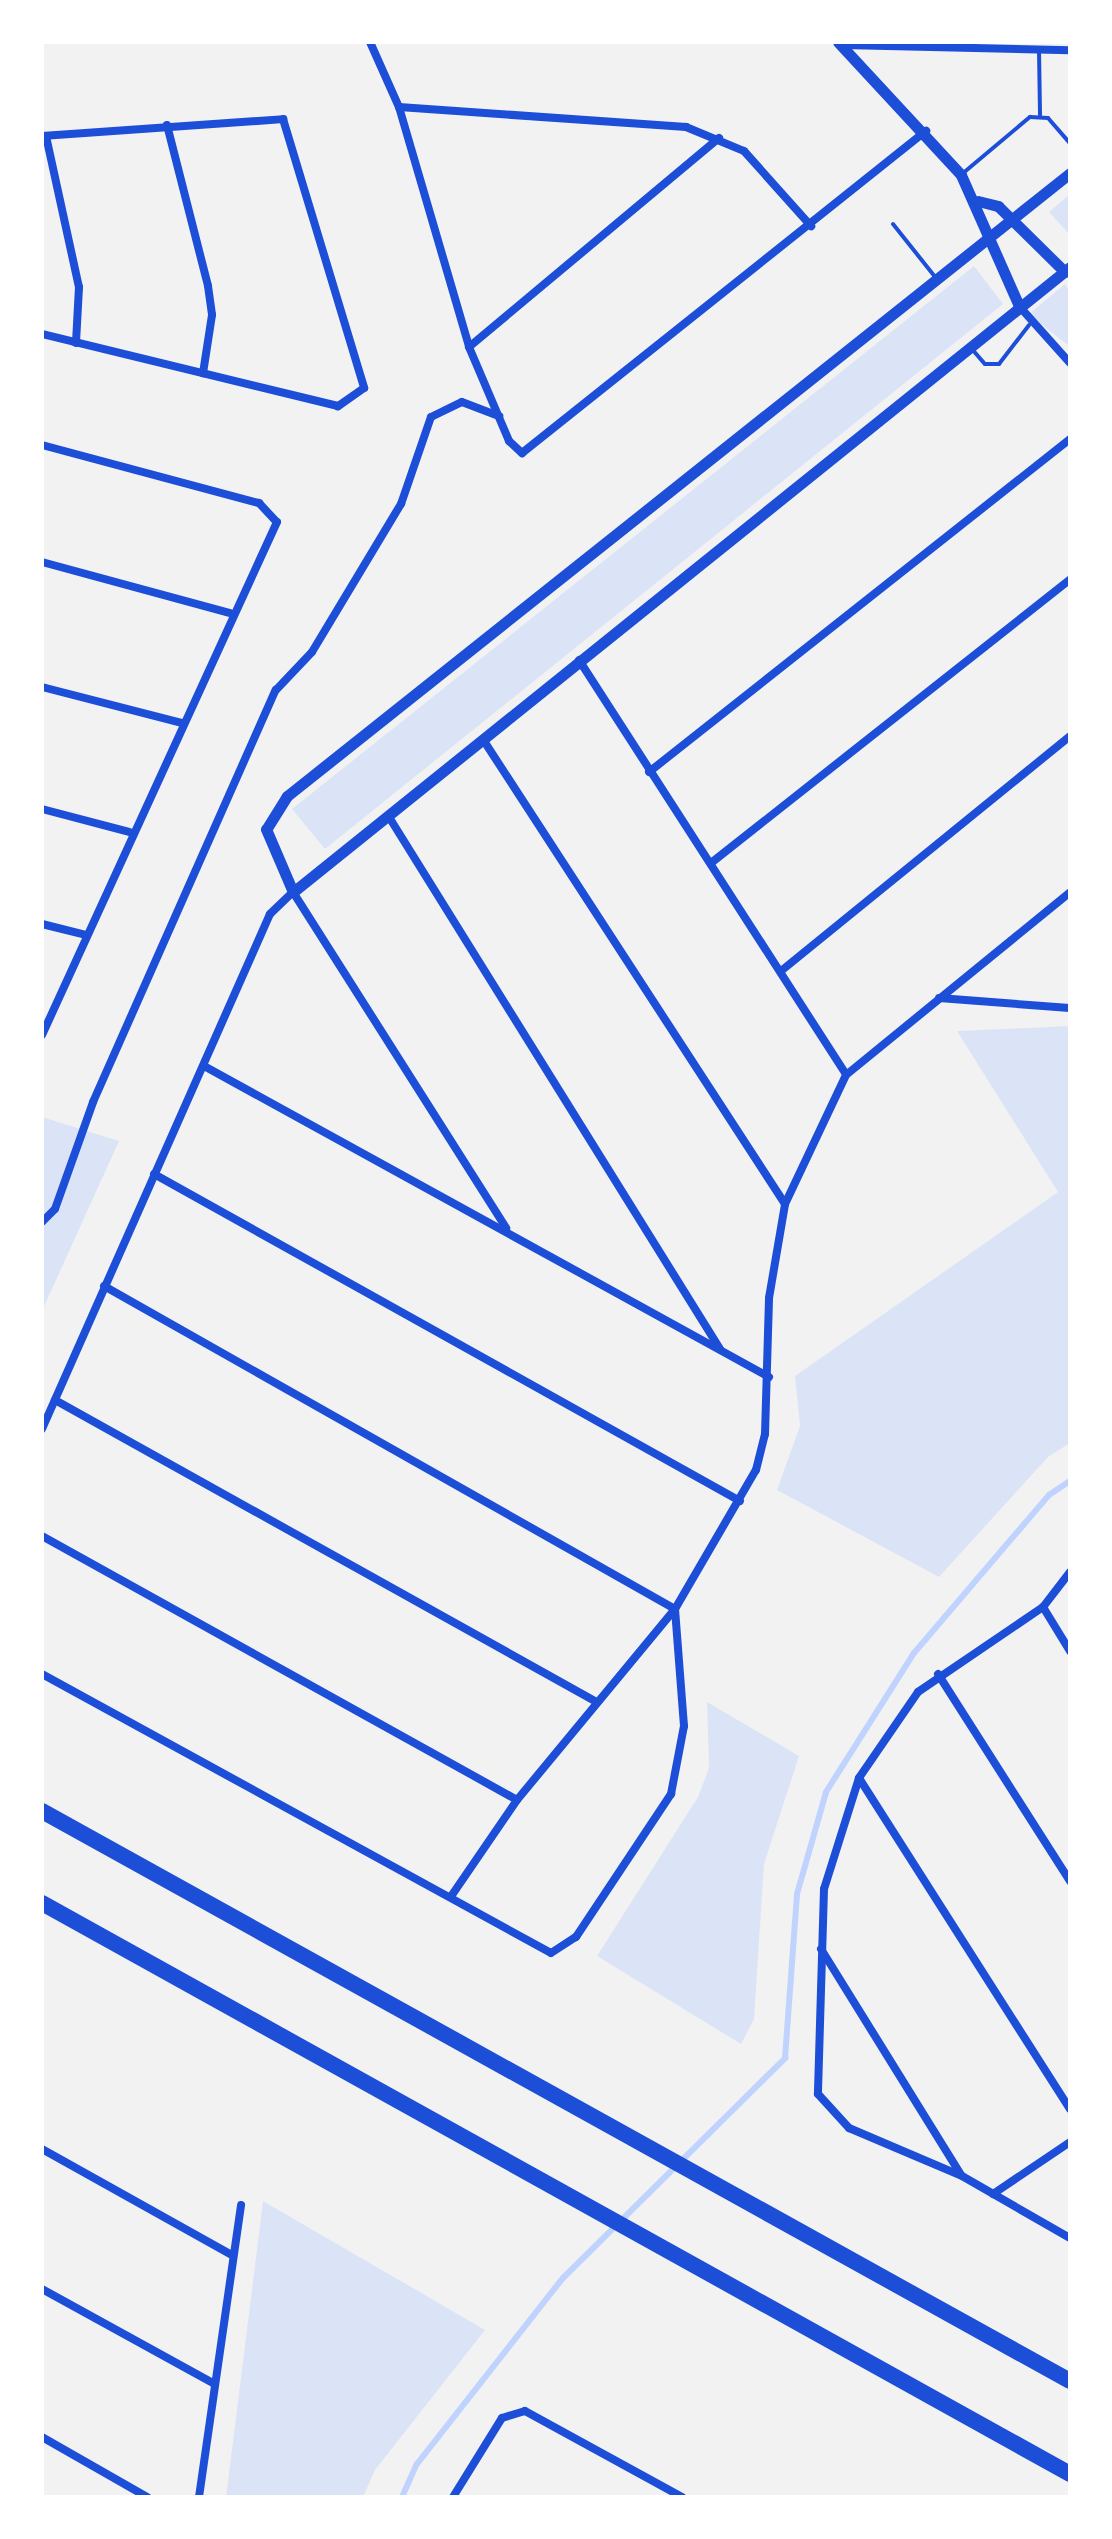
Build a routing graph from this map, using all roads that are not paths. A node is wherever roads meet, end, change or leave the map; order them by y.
1 (370, 42) edge
2 (841, 44) edge
3 (1039, 50) junction
4 (1070, 50) edge
5 (399, 107) junction
6 (1040, 115) junction
7 (167, 125) junction
8 (926, 131) junction
9 (44, 136) edge
10 (719, 138) junction
11 (1070, 143) edge
12 (1070, 173) edge
13 (961, 175) junction
14 (978, 201) junction
15 (1016, 222) junction
16 (893, 224) dead end
17 (811, 226) junction
18 (992, 241) junction
19 (1068, 274) edge
20 (937, 280) junction
21 (1019, 306) junction
22 (1029, 325) junction
23 (42, 334) edge
24 (76, 343) junction
25 (469, 347) junction
26 (970, 347) junction
27 (1070, 363) edge
28 (203, 373) junction
29 (499, 416) junction
30 (1070, 439) edge
31 (42, 445) edge
32 (42, 562) edge
33 (1070, 579) edge
34 (230, 613) junction
35 (579, 659) junction
36 (42, 687) edge
37 (182, 723) junction
38 (1070, 736) edge
39 (484, 741) junction
40 (649, 772) junction
41 (42, 809) edge
42 (389, 817) junction
43 (129, 832) junction
44 (711, 863) junction
45 (293, 892) junction
46 (1070, 892) edge
47 (42, 924) edge
48 (86, 935) junction
49 (781, 971) junction
50 (939, 998) junction
51 (1070, 1008) edge
52 (42, 1035) edge
53 (204, 1066) junction
54 (846, 1075) junction
55 (154, 1174) junction
56 (785, 1204) junction
57 (42, 1222) edge
58 (506, 1228) junction
59 (104, 1286) junction
60 (720, 1349) junction
61 (769, 1377) junction
62 (55, 1400) junction
63 (42, 1429) edge
64 (740, 1501) junction
65 (42, 1536) edge
66 (1070, 1572) edge
67 (1043, 1607) junction
68 (675, 1609) junction
69 (1070, 1651) edge
70 (42, 1674) edge
71 (938, 1674) junction
72 (595, 1701) junction
73 (859, 1778) junction
74 (517, 1800) junction
75 (42, 1811) edge
76 (1070, 1881) edge
77 (452, 1895) junction
78 (42, 1903) edge
79 (821, 1948) junction
80 (1070, 2109) edge
81 (1070, 2142) edge
82 (42, 2149) edge
83 (962, 2176) junction
84 (993, 2194) junction
85 (241, 2205) dead end
86 (1070, 2238) edge
87 (232, 2255) junction
88 (42, 2289) edge
89 (1070, 2381) edge
90 (213, 2383) junction
91 (42, 2437) edge
92 (1070, 2474) edge
93 (147, 2497) edge
94 (199, 2497) edge
95 (453, 2497) edge
96 (682, 2497) edge

1 - 5 street
2 - 3 street
2 - 8 street
3 - 4 street
3 - 6 lane
5 - 10 street
5 - 25 street
6 - 11 lane
6 - 13 lane
7 - 9 street
7 - 28 street
7 - 28 street
8 - 13 street
8 - 17 street
9 - 24 street
10 - 17 street
10 - 25 street
12 - 15 street
13 - 14 street
14 - 15 street
14 - 18 street
15 - 18 street
15 - 19 street
16 - 20 lane
17 - 29 street
18 - 20 street
18 - 21 street
19 - 21 street
20 - 45 street
21 - 22 street
21 - 26 street
22 - 26 lane
22 - 27 street
23 - 24 street
24 - 28 street
25 - 29 street
26 - 35 street
29 - 57 street
30 - 40 street
31 - 34 street
32 - 34 street
33 - 44 street
34 - 37 street
35 - 39 street
35 - 40 street
36 - 37 street
37 - 43 street
38 - 49 street
39 - 42 street
39 - 56 street
40 - 44 street
41 - 43 street
42 - 45 street
42 - 60 street
43 - 48 street
44 - 49 street
45 - 53 street
45 - 58 street
46 - 50 street
47 - 48 street
48 - 52 street
49 - 54 street
50 - 51 street
50 - 54 street
53 - 55 street
53 - 58 street
54 - 56 street
55 - 59 street
55 - 64 street
56 - 61 street
58 - 60 street
59 - 62 street
59 - 68 street
60 - 61 street
61 - 64 street
62 - 63 street
62 - 72 street
64 - 68 street
65 - 74 street
66 - 67 street
67 - 69 street
67 - 71 street
68 - 72 street
68 - 77 street
70 - 77 street
71 - 73 street
71 - 76 street
72 - 74 street
73 - 79 street
73 - 80 street
74 - 77 street
75 - 89 highway
78 - 92 highway
79 - 83 street
79 - 83 street
81 - 84 street
82 - 87 street
83 - 84 street
84 - 86 street
85 - 87 street
87 - 90 street
88 - 90 street
90 - 94 street
91 - 93 street
95 - 96 street

